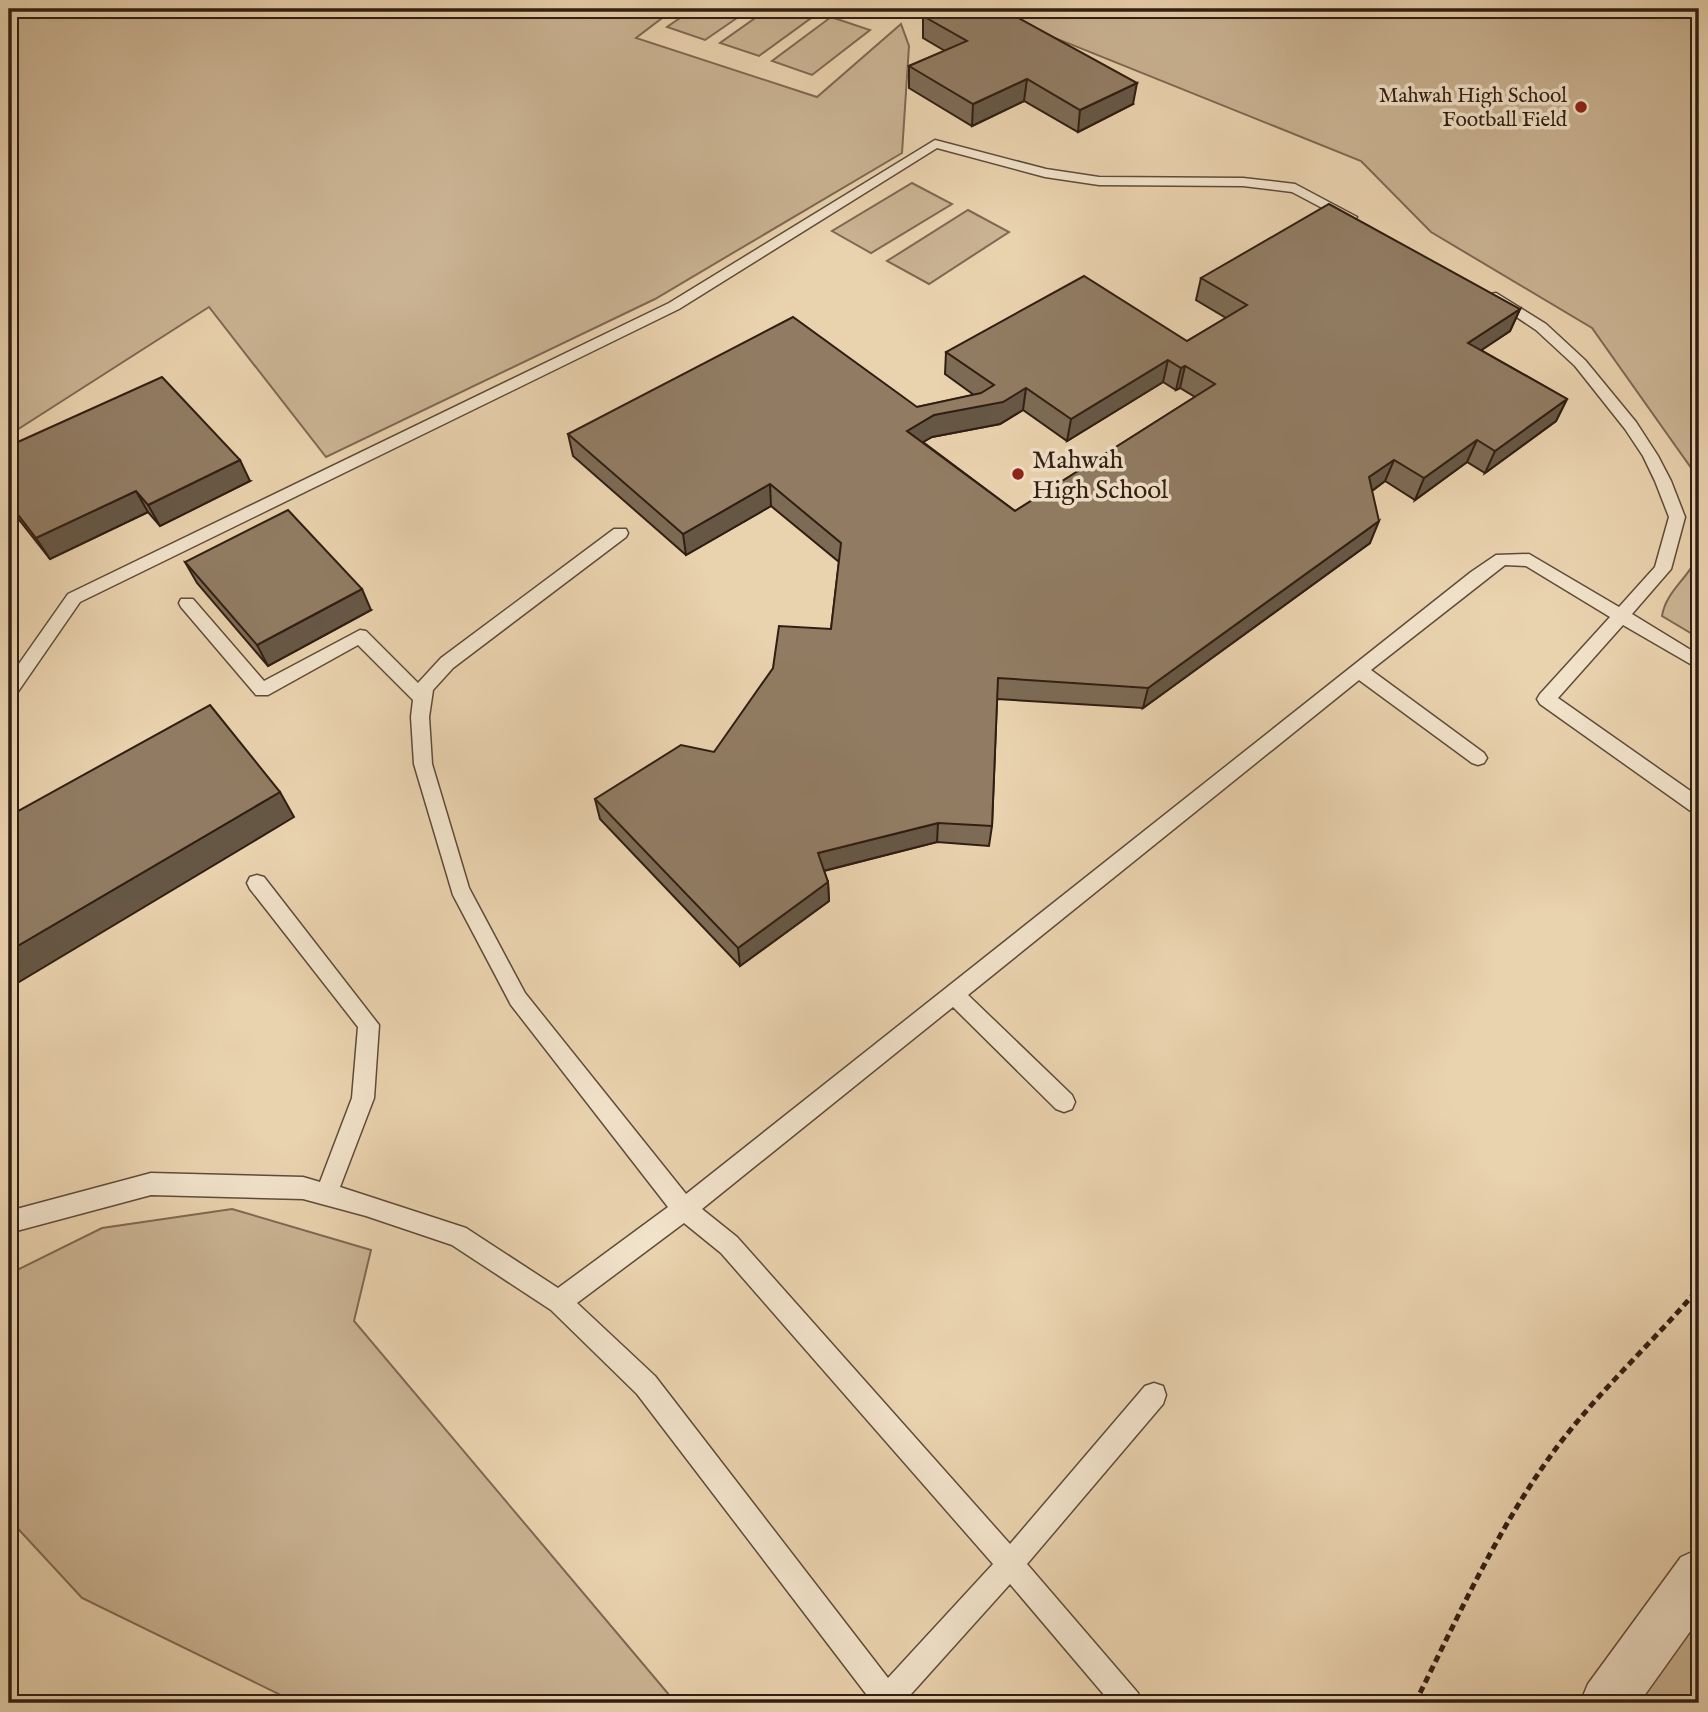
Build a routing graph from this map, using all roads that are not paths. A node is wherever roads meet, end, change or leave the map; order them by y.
1 (1366, 226) edge
2 (1484, 291) edge
3 (620, 533) dead end
4 (187, 603) dead end
5 (1622, 616) junction
6 (1699, 663) edge
7 (1359, 670) junction
8 (9, 691) edge
9 (423, 699) junction
10 (1478, 758) dead end
11 (1699, 807) edge
12 (257, 884) dead end
13 (953, 994) junction
14 (1064, 1102) dead end
15 (326, 1194) junction
16 (684, 1209) junction
17 (9, 1222) edge
18 (559, 1302) junction
19 (1154, 1395) dead end
20 (1010, 1564) junction
21 (1699, 1575) edge
22 (888, 1701) edge
23 (1128, 1703) edge
24 (1607, 1703) edge

1 - 8 lane
2 - 5 lane
3 - 9 lane
4 - 9 lane
5 - 6 lane
5 - 7 lane
5 - 11 lane
7 - 10 lane
7 - 13 lane
9 - 16 lane
12 - 15 lane
13 - 14 lane
13 - 16 lane
15 - 17 lane
15 - 18 lane
16 - 18 lane
16 - 20 lane
18 - 22 lane
19 - 20 lane
20 - 22 lane
20 - 23 lane
21 - 24 street

